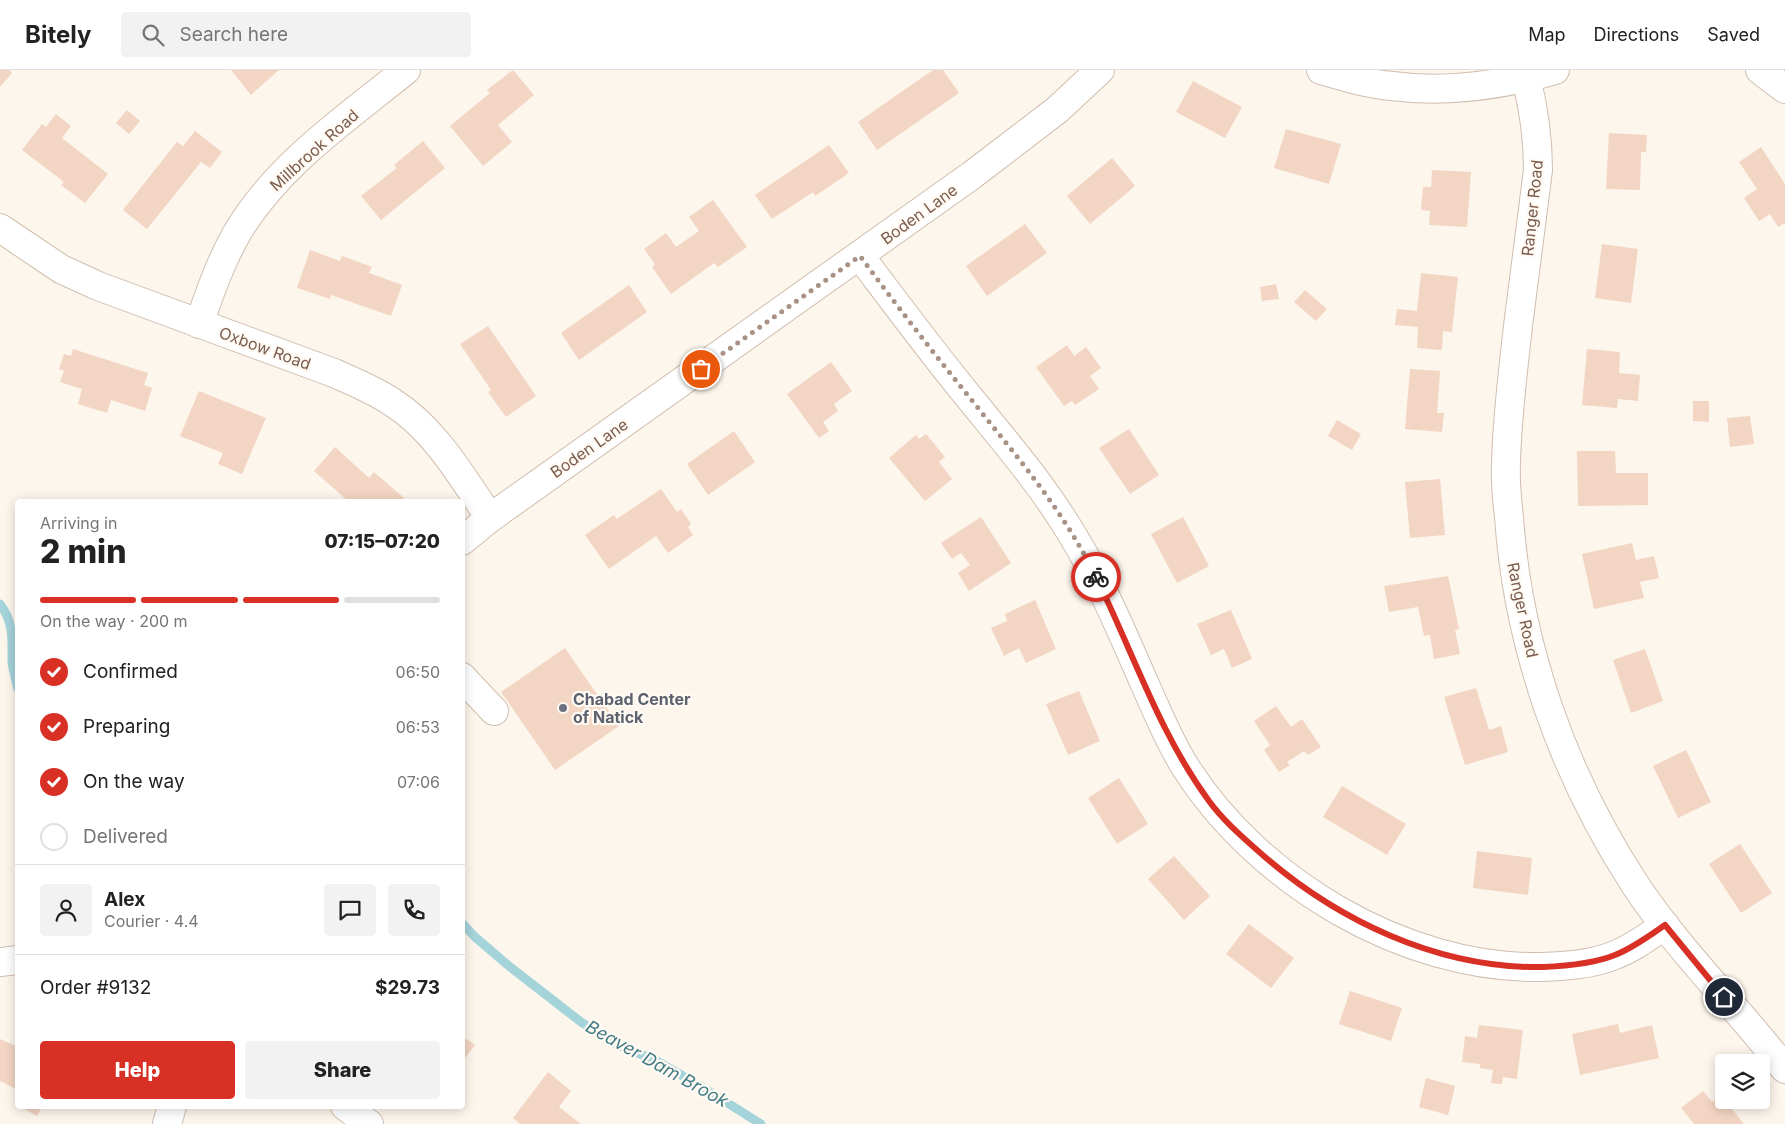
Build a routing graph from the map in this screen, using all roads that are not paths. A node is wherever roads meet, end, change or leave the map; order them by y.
1 (406, 70) edge
2 (1100, 70) edge
3 (1321, 70) edge
4 (1555, 70) edge
5 (1760, 70) edge
6 (1526, 78) junction
7 (1785, 89) edge
8 (0, 228) edge
9 (860, 256) junction
10 (199, 324) junction
11 (490, 518) junction
12 (465, 539) edge
13 (465, 680) edge
14 (494, 711) dead end
15 (1665, 925) junction
16 (15, 960) edge
17 (0, 962) edge
18 (1785, 1069) edge
19 (171, 1109) edge
20 (349, 1109) edge
21 (167, 1124) edge
22 (369, 1124) edge

1 - 10 street, Millbrook Road
2 - 9 street, Boden Lane
3 - 6 street
4 - 6 street
5 - 7 street
6 - 15 street, Ranger Road
8 - 10 street, Oxbow Road
9 - 11 street, Boden Lane
9 - 15 street
10 - 11 street, Oxbow Road
11 - 12 street, Boden Lane
13 - 14 street
15 - 18 street, Ranger Road
16 - 17 street
19 - 21 street
20 - 22 street

